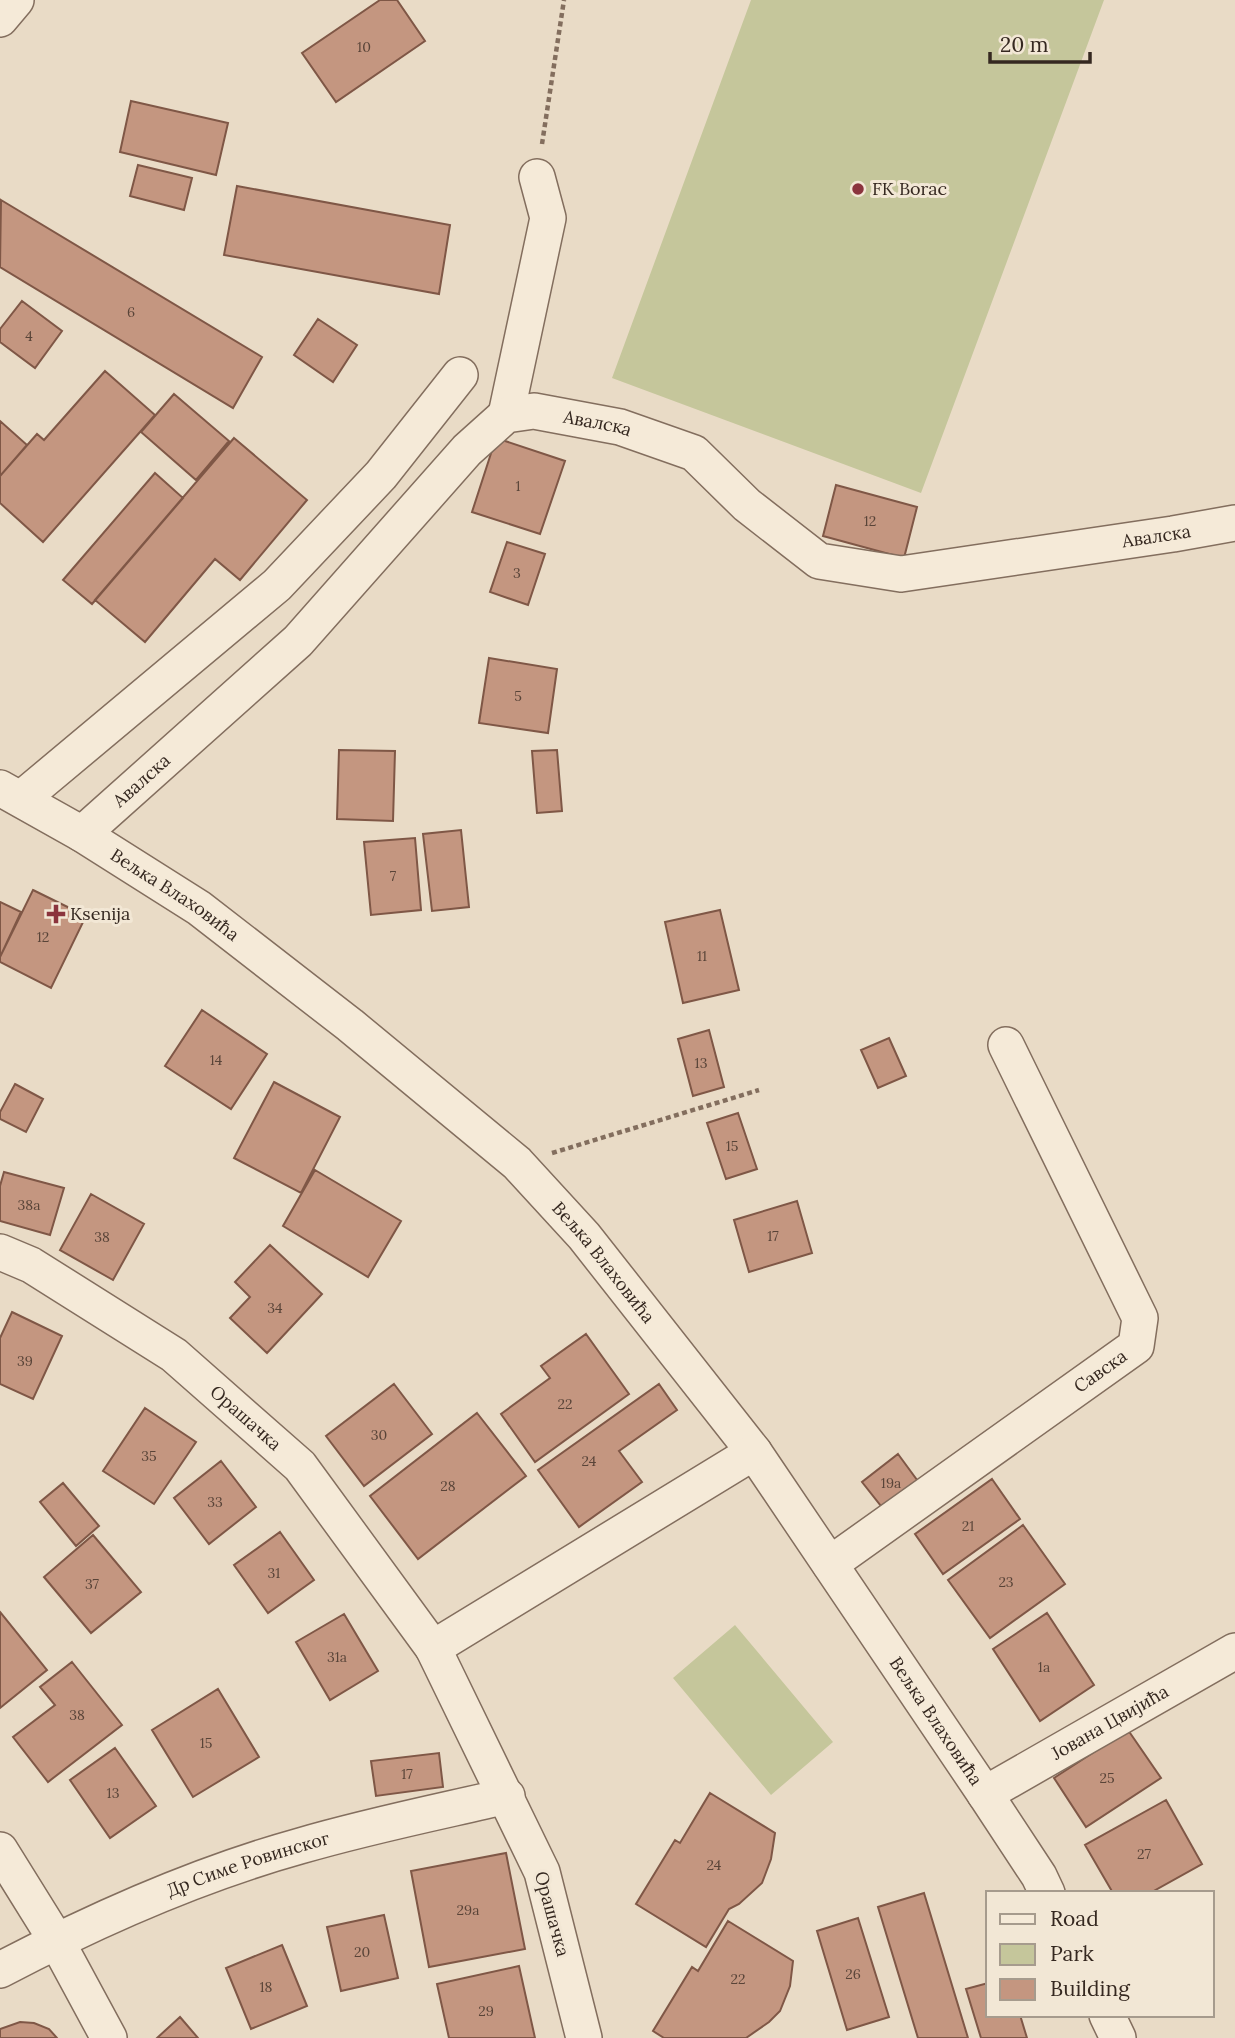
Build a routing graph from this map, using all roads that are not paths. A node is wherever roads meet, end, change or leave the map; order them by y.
1 (16, 0) edge
2 (0, 19) edge
3 (537, 177) road end
4 (460, 375) dead end
5 (506, 415) junction
6 (1235, 523) edge
7 (10, 793) edge
8 (82, 834) junction
9 (1006, 1045) dead end
10 (0, 1252) edge
11 (754, 1452) junction
12 (831, 1564) junction
13 (433, 1648) junction
14 (1235, 1651) edge
15 (985, 1794) junction
16 (507, 1796) junction
17 (0, 1850) edge
18 (1046, 1891) edge
19 (56, 1940) junction
20 (0, 1970) edge
21 (1108, 2017) edge
22 (109, 2038) edge
23 (583, 2038) edge
24 (1118, 2038) edge

1 - 2 street
3 - 5 street
4 - 7 street
5 - 6 street, Авалска
5 - 8 street, Авалска
7 - 8 street, Вељка Влаховића
8 - 11 street, Вељка Влаховића
9 - 12 street, Савска
10 - 13 street, Орашачка
11 - 12 street, Вељка Влаховића
11 - 13 street
12 - 15 street, Вељка Влаховића
13 - 16 street, Орашачка
14 - 15 street, Јована Цвијића
15 - 18 street, Вељка Влаховића
16 - 19 street, Др Симе Ровинског
16 - 23 street, Орашачка
17 - 19 street
19 - 20 street, Др Симе Ровинског
19 - 22 street
21 - 24 street

